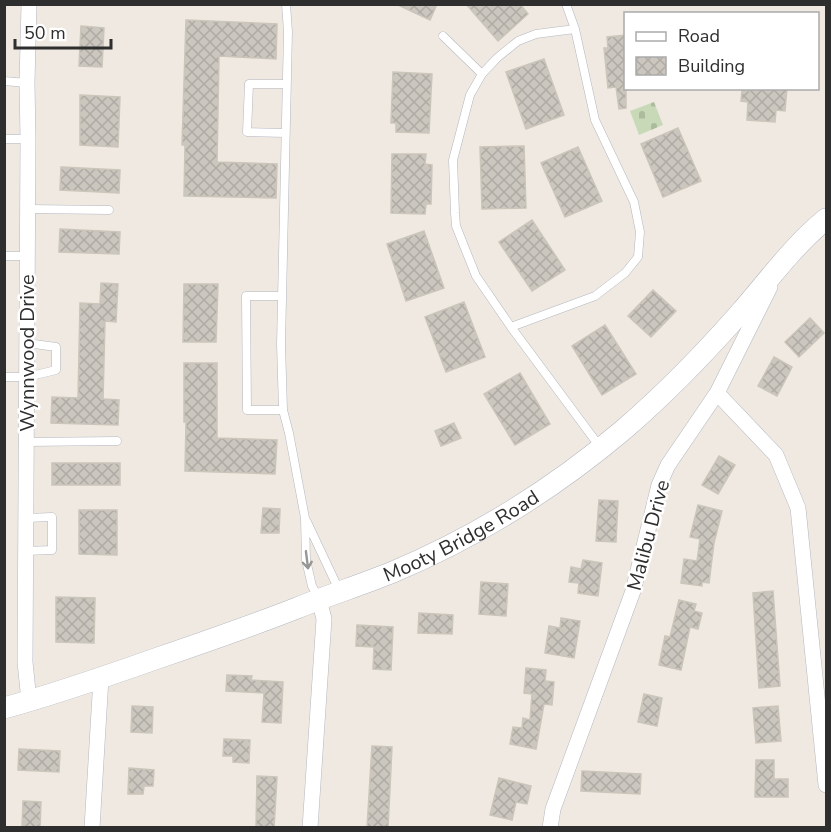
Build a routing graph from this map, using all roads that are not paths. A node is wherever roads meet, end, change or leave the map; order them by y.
1 (29, 4) edge
2 (286, 4) edge
3 (566, 4) edge
4 (575, 29) junction
5 (443, 36) dead end
6 (482, 74) junction
7 (4, 81) edge
8 (27, 83) junction
9 (286, 84) junction
10 (285, 133) junction
11 (4, 139) edge
12 (28, 139) junction
13 (28, 209) junction
14 (109, 210) dead end
15 (826, 219) edge
16 (4, 256) edge
17 (28, 256) junction
18 (784, 260) junction
19 (282, 296) junction
20 (511, 327) junction
21 (27, 343) junction
22 (4, 377) edge
23 (27, 377) junction
24 (717, 393) junction
25 (283, 410) junction
26 (117, 441) dead end
27 (27, 442) junction
28 (601, 448) junction
29 (26, 518) junction
30 (305, 518) junction
31 (27, 552) junction
32 (340, 592) junction
33 (319, 599) junction
34 (101, 678) junction
35 (29, 701) junction
36 (4, 708) edge
37 (826, 785) edge
38 (92, 828) edge
39 (310, 828) edge
40 (550, 828) edge

1 - 8 street, Wynnwood Drive
2 - 9 lane
3 - 4 lane
4 - 6 lane
4 - 20 lane
5 - 6 lane
6 - 20 lane
7 - 8 lane
8 - 12 street, Wynnwood Drive
9 - 10 lane
9 - 10 lane
10 - 19 lane
11 - 12 lane
12 - 13 street, Wynnwood Drive
13 - 14 lane
13 - 17 street, Wynnwood Drive
15 - 18 main road, Mooty Bridge Road
16 - 17 lane
17 - 21 street, Wynnwood Drive
18 - 24 street, Malibu Drive
18 - 28 main road, Mooty Bridge Road
19 - 25 lane
19 - 25 lane
20 - 28 lane
21 - 23 street, Wynnwood Drive
21 - 23 lane
22 - 23 lane
23 - 27 street, Wynnwood Drive
24 - 37 street
24 - 40 street, Malibu Drive
25 - 30 lane
26 - 27 lane
27 - 29 street, Wynnwood Drive
28 - 32 main road, Mooty Bridge Road
29 - 31 street, Wynnwood Drive
29 - 31 lane
30 - 32 lane
30 -> 33 lane
31 - 35 street, Wynnwood Drive
32 - 33 main road, Mooty Bridge Road
33 - 34 main road, Mooty Bridge Road
33 - 39 street
34 - 35 main road, Mooty Bridge Road
34 - 38 street
35 - 36 main road, Mooty Bridge Road

